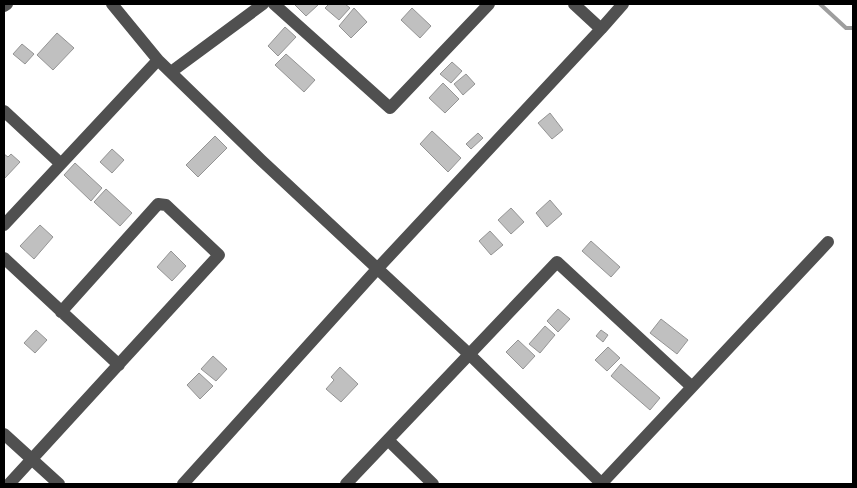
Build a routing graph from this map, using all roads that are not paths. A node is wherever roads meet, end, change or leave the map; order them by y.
1 (7, 4) edge
2 (112, 4) edge
3 (263, 4) edge
4 (274, 4) edge
5 (489, 4) edge
6 (574, 4) edge
7 (622, 4) edge
8 (4, 6) edge
9 (601, 29) junction
10 (158, 60) junction
11 (171, 72) junction
12 (4, 112) edge
13 (61, 164) junction
14 (4, 225) edge
15 (828, 242) dead end
16 (4, 258) edge
17 (378, 268) junction
18 (61, 312) junction
19 (470, 355) junction
20 (118, 365) junction
21 (692, 387) junction
22 (4, 434) edge
23 (388, 440) junction
24 (32, 460) junction
25 (9, 484) edge
26 (59, 484) edge
27 (183, 484) edge
28 (346, 484) edge
29 (433, 484) edge
30 (602, 484) edge

1 - 8 street
2 - 10 street
3 - 11 street
4 - 5 street
6 - 9 street
7 - 9 street
9 - 17 street
10 - 11 street
10 - 13 street
11 - 17 street
12 - 13 street
13 - 14 street
15 - 21 street
16 - 18 street
17 - 19 street
17 - 27 street
18 - 20 street
18 - 20 street
19 - 21 street
19 - 23 street
19 - 30 street
20 - 24 street
21 - 30 street
22 - 24 street
23 - 28 street
23 - 29 street
24 - 25 street
24 - 26 street

